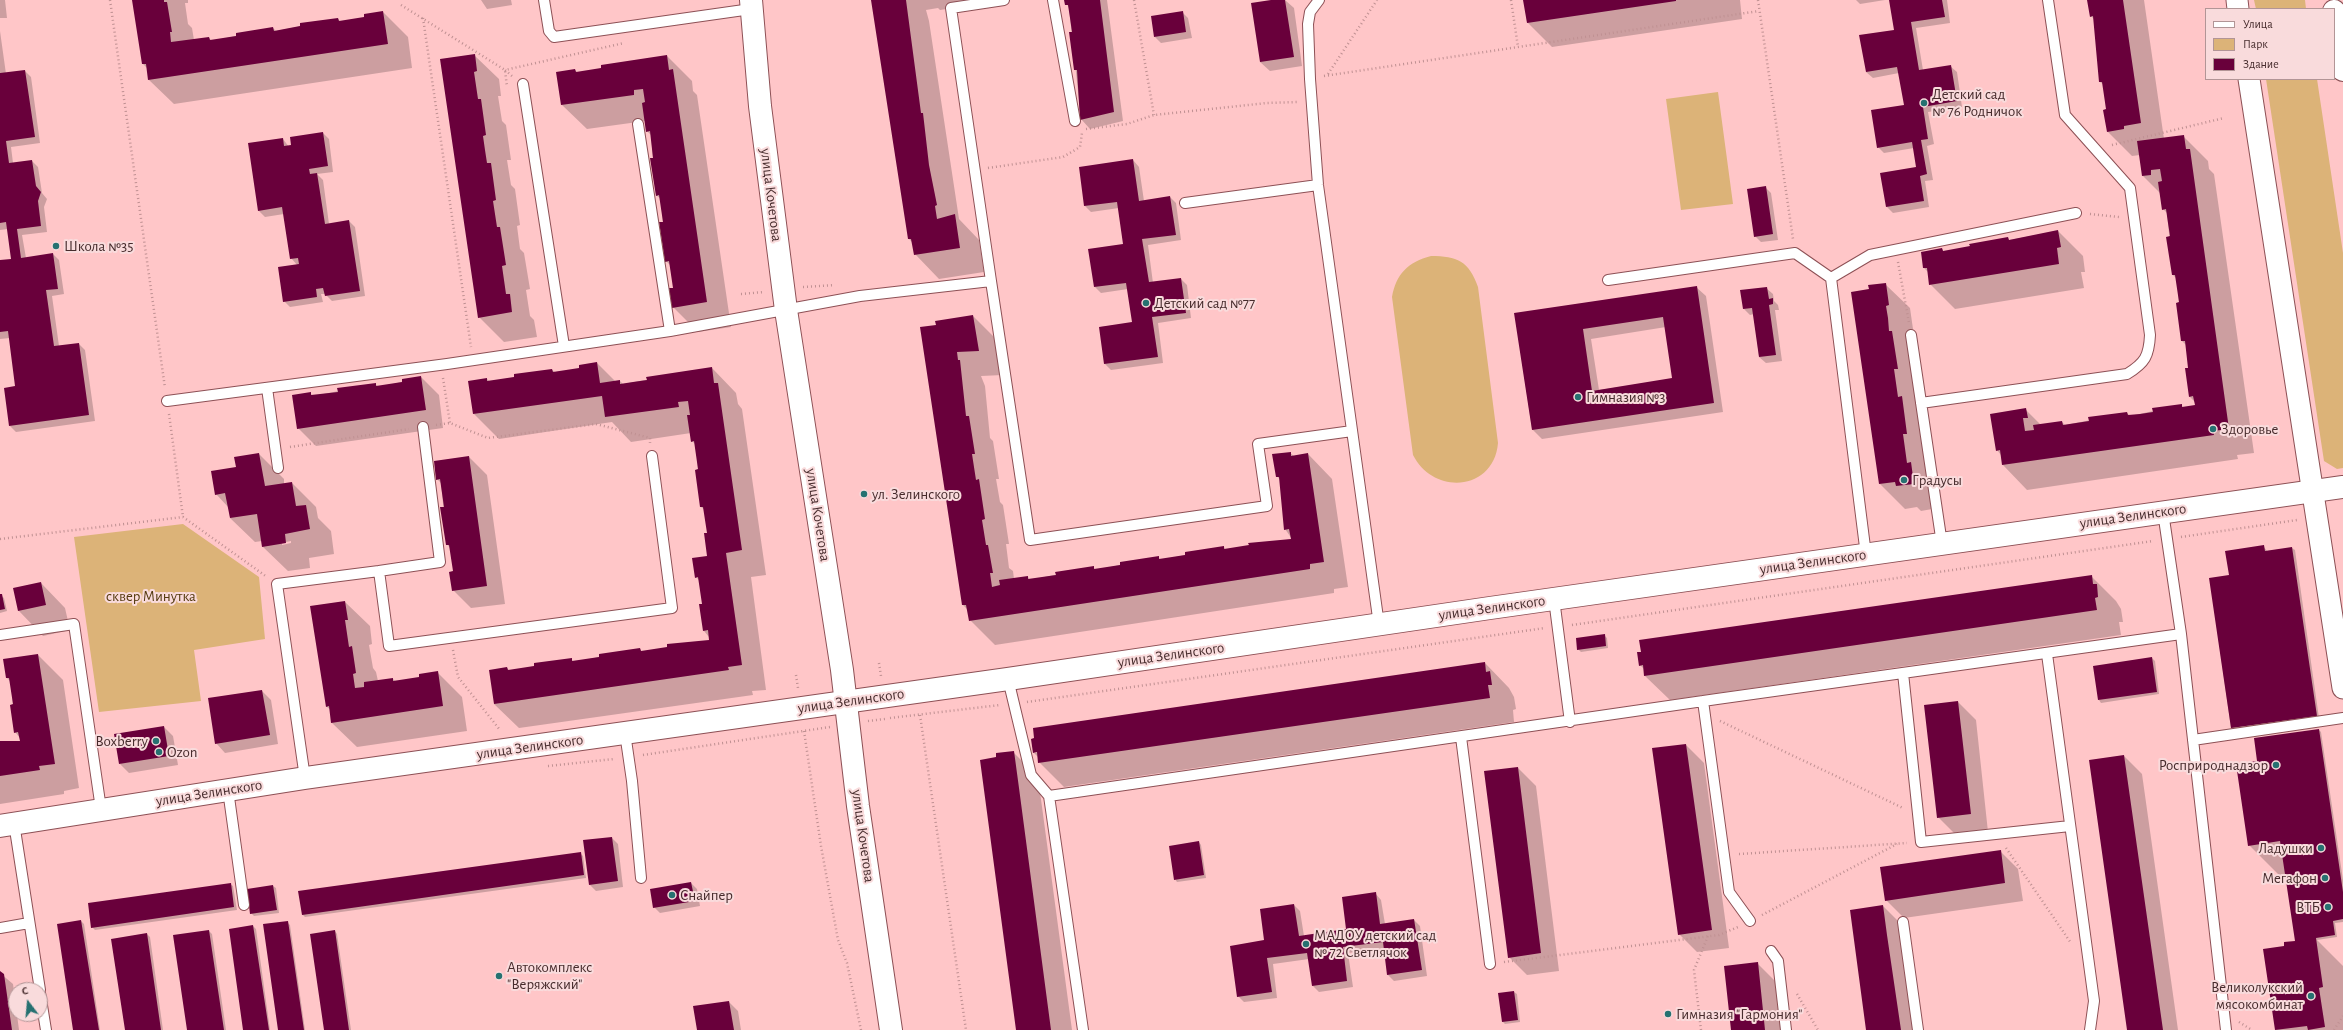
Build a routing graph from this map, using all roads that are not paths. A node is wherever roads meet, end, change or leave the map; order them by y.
1 (544, 0) edge
2 (1004, 0) edge
3 (1053, 0) edge
4 (1320, 0) edge
5 (2048, 0) edge
6 (751, 4) edge
7 (2335, 17) edge
8 (2343, 70) edge
9 (2249, 80) edge
10 (523, 84) road end
11 (1075, 121) dead end
12 (638, 124) dead end
13 (1318, 185) junction
14 (1186, 203) dead end
15 (2076, 213) road end
16 (1831, 278) junction
17 (1608, 280) dead end
18 (991, 281) junction
19 (786, 310) junction
20 (670, 331) junction
21 (1911, 335) road end
22 (564, 346) junction
23 (267, 388) junction
24 (167, 401) road end
25 (1921, 403) junction
26 (422, 427) road end
27 (1352, 431) junction
28 (652, 456) road end
29 (278, 468) dead end
30 (2343, 487) edge
31 (2314, 491) junction
32 (2163, 512) junction
33 (1942, 544) junction
34 (1866, 555) junction
35 (379, 571) junction
36 (1554, 599) junction
37 (1379, 625) junction
38 (2181, 634) junction
39 (0, 635) edge
40 (2047, 654) junction
41 (1903, 673) junction
42 (1008, 679) junction
43 (2343, 688) edge
44 (1703, 701) junction
45 (846, 702) junction
46 (2343, 718) edge
47 (1570, 722) junction
48 (625, 733) junction
49 (1461, 737) junction
50 (2193, 740) junction
51 (304, 778) junction
52 (228, 790) junction
53 (1049, 796) junction
54 (101, 809) junction
55 (7, 825) edge
56 (2070, 826) junction
57 (641, 878) dead end
58 (244, 905) dead end
59 (1750, 921) road end
60 (1903, 922) dead end
61 (29, 923) junction
62 (0, 928) edge
63 (1771, 951) dead end
64 (1490, 964) road end
65 (39, 982) edge
66 (891, 1030) edge
67 (1083, 1030) edge
68 (1786, 1030) edge
69 (1918, 1030) edge
70 (2090, 1030) edge
71 (2226, 1030) edge

1 - 6 lane
2 - 18 lane
3 - 11 lane
4 - 13 lane
5 - 25 lane
6 - 19 street, улица Кочетова
7 - 8 street
9 - 31 street
10 - 22 lane
12 - 20 lane
13 - 14 lane
13 - 27 lane
15 - 16 lane
16 - 17 lane
16 - 34 lane
18 - 19 lane
18 - 27 lane
19 - 20 lane
19 - 45 street, улица Кочетова
20 - 22 lane
21 - 25 lane
22 - 23 lane
23 - 24 lane
23 - 29 lane
25 - 33 lane
26 - 35 lane
27 - 37 lane
28 - 35 lane
30 - 31 street, улица Зелинского
31 - 32 street, улица Зелинского
31 - 43 street
32 - 33 street, улица Зелинского
32 - 38 lane
33 - 34 street, улица Зелинского
34 - 36 street, улица Зелинского
35 - 51 lane
36 - 37 street, улица Зелинского
36 - 47 lane
37 - 42 street, улица Зелинского
38 - 40 lane
38 - 50 lane
39 - 54 lane
40 - 41 lane
40 - 56 lane
41 - 44 lane
41 - 56 lane
42 - 45 street, улица Зелинского
42 - 53 lane
44 - 47 lane
44 - 59 lane
45 - 48 street, улица Зелинского
45 - 66 street, улица Кочетова
46 - 50 lane
47 - 49 lane
48 - 51 street, улица Зелинского
48 - 57 lane
49 - 53 lane
49 - 64 lane
50 - 71 lane
51 - 52 street, улица Зелинского
52 - 54 street, улица Зелинского
52 - 58 lane
53 - 67 lane
54 - 55 street, улица Зелинского
55 - 61 lane
56 - 70 lane
60 - 69 lane
61 - 62 lane
61 - 65 lane
63 - 68 lane

